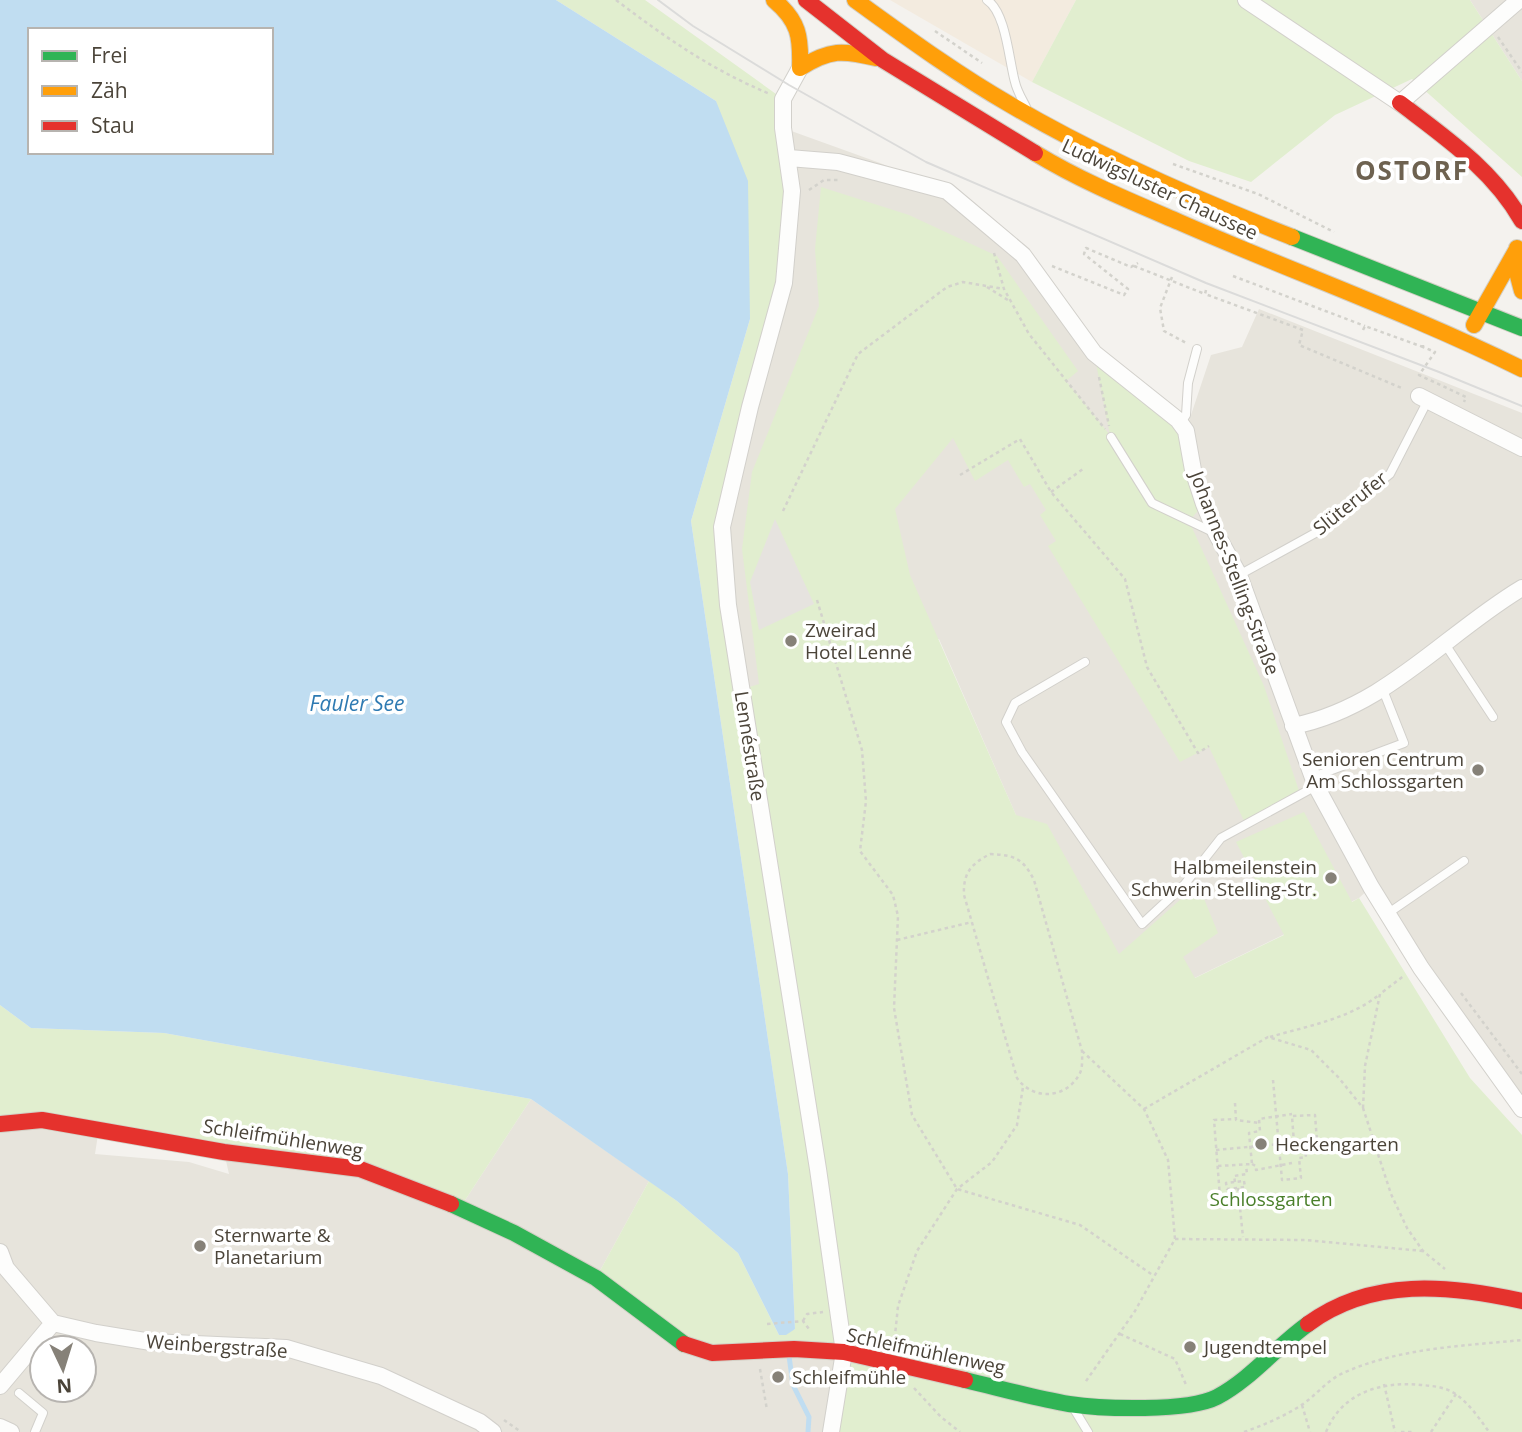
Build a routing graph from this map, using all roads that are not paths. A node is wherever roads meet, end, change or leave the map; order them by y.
1 (774, 0) edge
2 (806, 0) edge
3 (855, 0) edge
4 (1246, 0) edge
5 (1519, 0) edge
6 (990, 1) edge
7 (883, 60) junction
8 (800, 68) junction
9 (1400, 103) junction
10 (1030, 117) junction
11 (789, 158) junction
12 (1522, 222) edge
13 (1517, 249) junction
14 (1522, 291) edge
15 (1480, 311) junction
16 (1522, 328) edge
17 (1467, 342) junction
18 (1197, 349) dead end
19 (1522, 369) edge
20 (1424, 398) joint
21 (1181, 424) junction
22 (1111, 437) road end
23 (1522, 448) edge
24 (1216, 533) junction
25 (1239, 575) junction
26 (1522, 588) edge
27 (1445, 644) junction
28 (1085, 662) dead end
29 (1383, 690) junction
30 (1493, 717) dead end
31 (1293, 726) junction
32 (1315, 782) junction
33 (1464, 861) dead end
34 (1387, 914) junction
35 (1522, 1109) edge
36 (0, 1124) edge
37 (0, 1252) edge
38 (1522, 1301) edge
39 (53, 1323) junction
40 (844, 1352) junction
41 (0, 1386) edge
42 (19, 1393) dead end
43 (1070, 1404) junction
44 (0, 1427) edge
45 (11, 1432) edge
46 (35, 1432) edge
47 (493, 1432) edge
48 (831, 1432) edge
49 (1088, 1432) edge

1 - 8 street
2 - 7 street, Ludwigsluster Chaussee
3 - 10 street, Ludwigsluster Chaussee
4 - 9 street
5 - 9 street
6 - 10 lane
7 - 8 street
7 - 17 street, Ludwigsluster Chaussee
8 - 11 street, Lennéstraße
9 - 12 street
10 - 15 street, Ludwigsluster Chaussee
11 - 21 street
11 - 40 street, Lennéstraße
12 - 13 street
13 - 14 street
13 - 15 street
15 - 16 street, Ludwigsluster Chaussee
15 - 17 street
17 - 19 street, Ludwigsluster Chaussee
18 - 21 lane
20 - 23 street
20 - 25 lane, Slüterufer
21 - 24 street, Johannes-Stelling-Straße
22 - 24 lane
24 - 25 street, Johannes-Stelling-Straße
25 - 31 street, Johannes-Stelling-Straße
26 - 27 street
27 - 29 street
27 - 30 lane
28 - 32 lane
29 - 31 street
29 - 32 lane
31 - 32 street, Johannes-Stelling-Straße
32 - 34 street, Johannes-Stelling-Straße
33 - 34 lane
34 - 35 street, Johannes-Stelling-Straße
36 - 40 street, Schleifmühlenweg
37 - 39 street
38 - 43 street, Schleifmühlenweg
39 - 41 street
39 - 47 street, Weinbergstraße
40 - 43 street, Schleifmühlenweg
40 - 48 street, Lennéstraße
42 - 46 lane
43 - 49 lane
44 - 45 street

